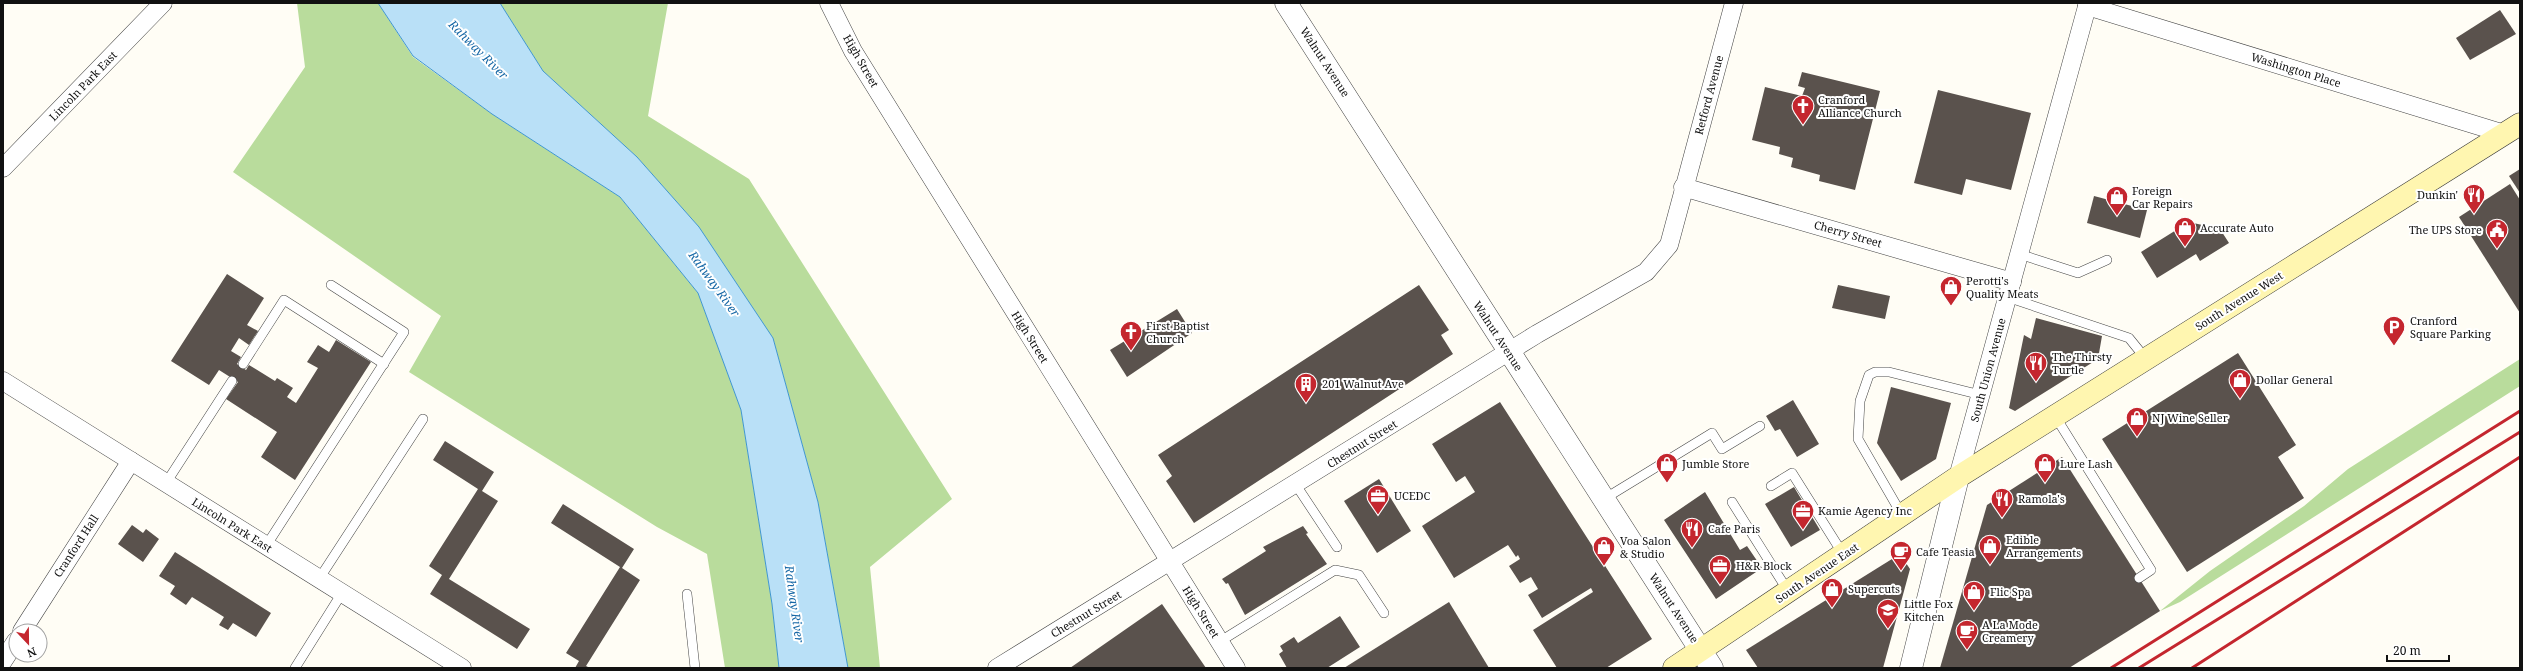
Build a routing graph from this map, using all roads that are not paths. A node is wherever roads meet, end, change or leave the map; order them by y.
1 (163, 3) edge
2 (829, 3) edge
3 (1286, 3) edge
4 (1734, 3) edge
5 (2087, 5) edge
6 (2512, 129) edge
7 (3, 168) edge
8 (1684, 187) junction
9 (2019, 254) junction
10 (2108, 260) dead end
11 (331, 285) dead end
12 (2009, 289) junction
13 (1509, 353) junction
14 (2146, 359) junction
15 (243, 364) dead end
16 (384, 364) junction
17 (3, 381) edge
18 (232, 381) dead end
19 (1981, 395) junction
20 (2055, 416) junction
21 (423, 419) dead end
22 (1760, 426) dead end
23 (131, 461) junction
24 (1958, 477) junction
25 (166, 483) junction
26 (1296, 485) junction
27 (1771, 486) dead end
28 (1603, 499) junction
29 (1732, 502) dead end
30 (1902, 516) junction
31 (266, 546) junction
32 (1337, 547) dead end
33 (1844, 555) junction
34 (1170, 563) junction
35 (2139, 578) dead end
36 (319, 579) junction
37 (1789, 592) junction
38 (342, 593) junction
39 (687, 594) dead end
40 (1384, 613) dead end
41 (27, 623) edge
42 (1219, 642) junction
43 (1707, 660) edge
44 (295, 668) edge
45 (462, 668) edge
46 (695, 668) edge
47 (997, 668) edge
48 (1236, 668) edge
49 (1674, 668) edge
50 (1911, 668) edge

1 - 7 street, Lincoln Park East
2 - 34 street, High Street
3 - 13 street, Walnut Avenue
4 - 8 street, Retford Avenue
5 - 6 street, Washington Place
5 - 9 street, South Union Avenue
6 - 14 main road, South Avenue West
8 - 12 street, Cherry Street
8 - 13 street, Chestnut Street
9 - 10 lane
9 - 12 street, South Union Avenue
11 - 16 lane
12 - 14 lane
12 - 19 street, South Union Avenue
13 - 26 street, Chestnut Street
13 - 28 street, Walnut Avenue
14 - 20 main road, South Avenue West
15 - 16 lane
16 - 31 lane
17 - 23 street, Lincoln Park East
18 - 25 lane
19 - 24 street, South Union Avenue
19 - 30 lane
20 - 24 main road, South Avenue West
20 - 35 lane
21 - 36 lane
22 - 28 lane
23 - 25 street, Lincoln Park East
23 - 41 street, Cranford Hall
24 - 30 main road, South Avenue East
24 - 50 street, South Union Avenue
25 - 31 street, Lincoln Park East
26 - 32 lane
26 - 34 street, Chestnut Street
27 - 33 lane
28 - 43 street, Walnut Avenue
29 - 37 lane
30 - 33 main road, South Avenue East
31 - 36 street, Lincoln Park East
33 - 37 main road, South Avenue East
34 - 42 street, High Street
34 - 47 street, Chestnut Street
36 - 38 street, Lincoln Park East
37 - 43 main road, South Avenue East
38 - 44 lane
38 - 45 street, Lincoln Park East
39 - 46 lane
40 - 42 lane
42 - 48 street, High Street
43 - 49 main road, South Avenue East

